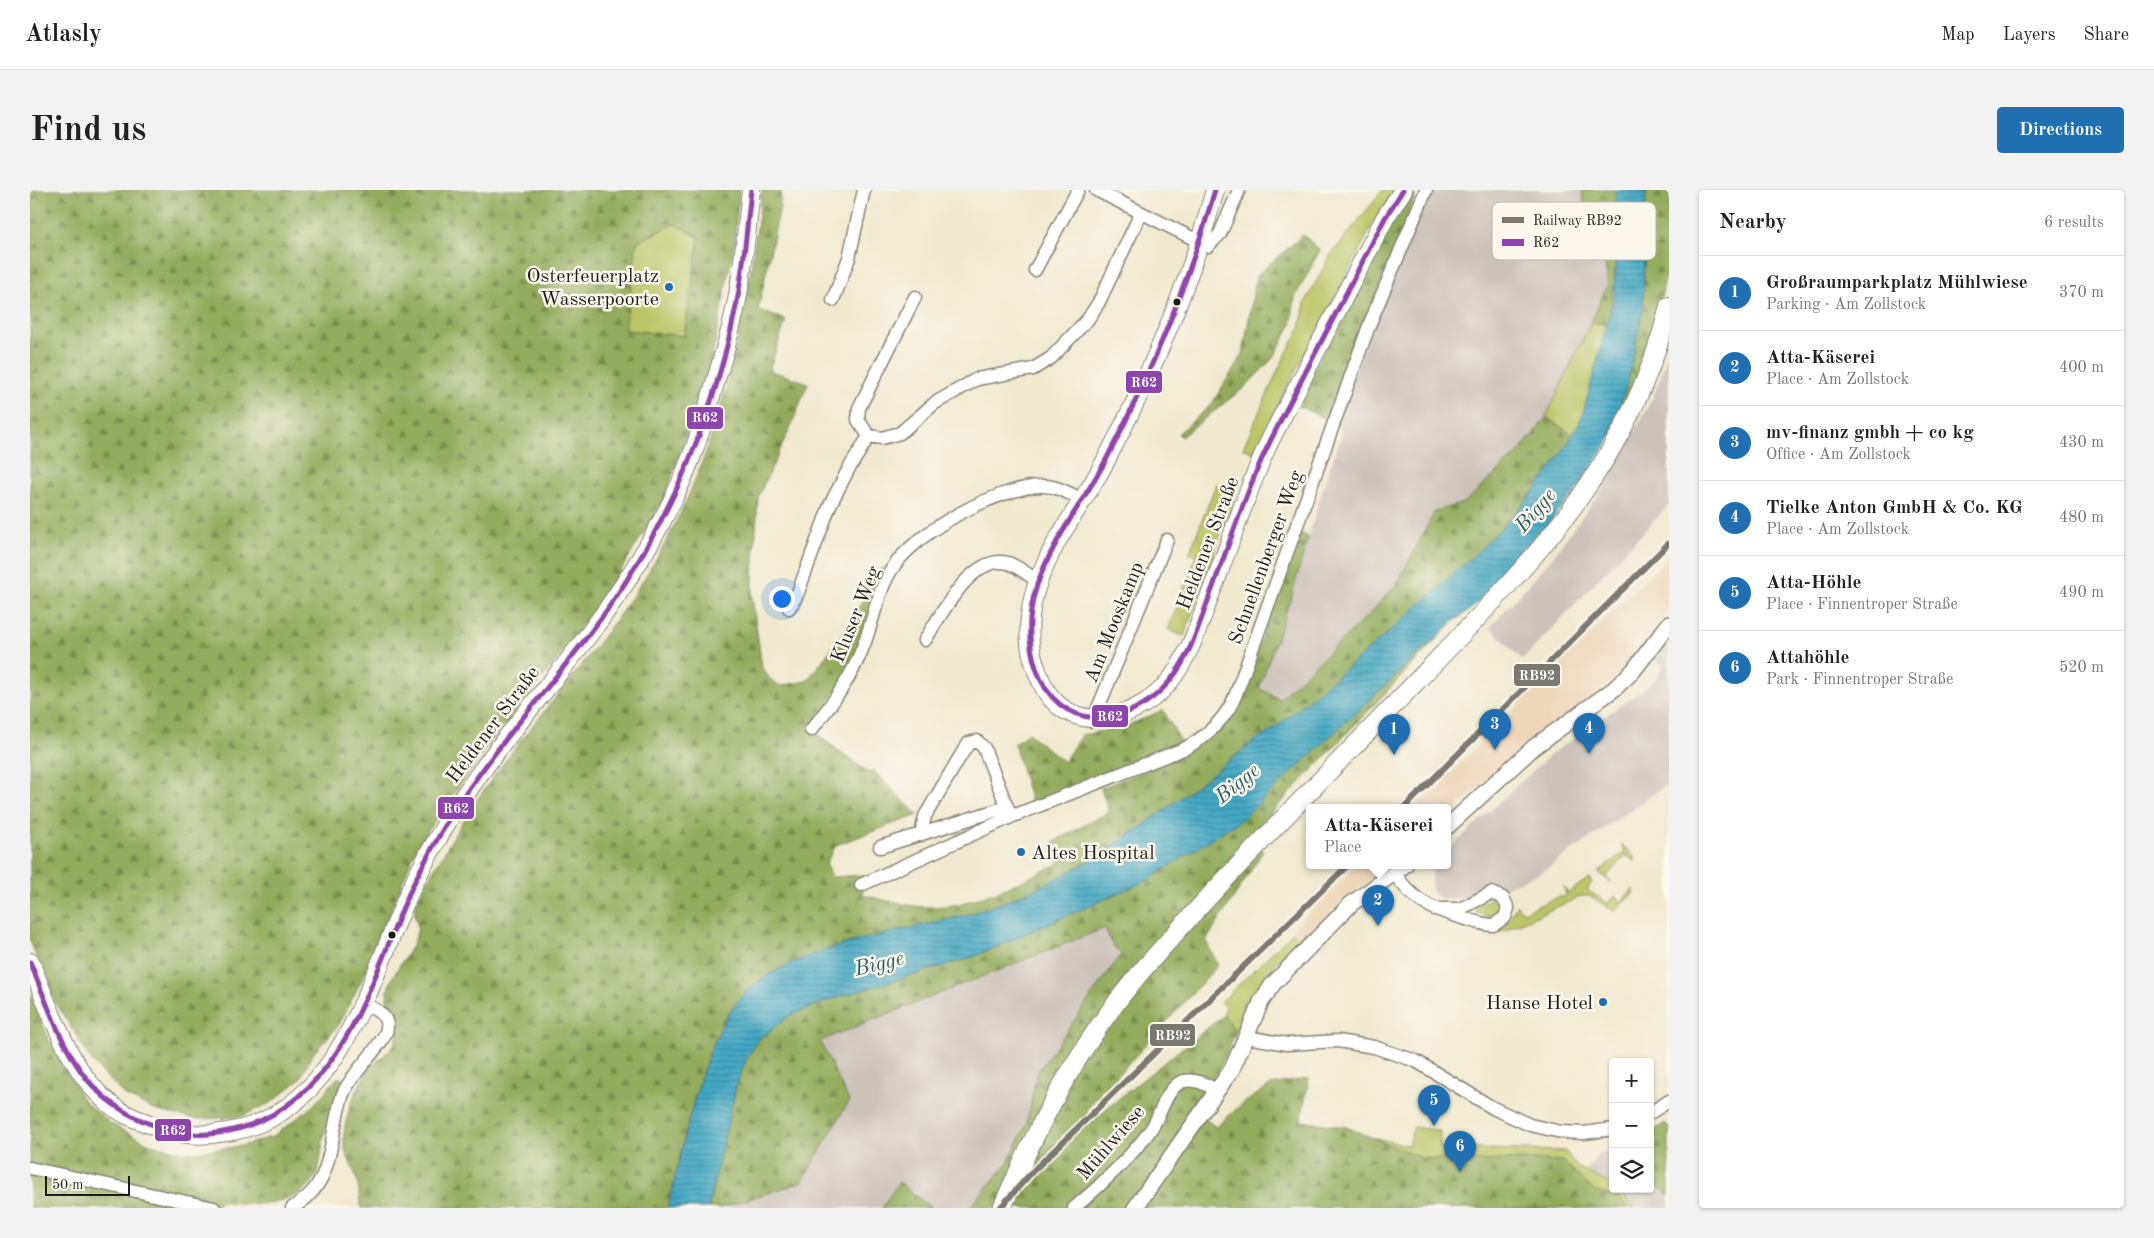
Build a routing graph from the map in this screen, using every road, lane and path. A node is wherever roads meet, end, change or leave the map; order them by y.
1 (751, 190) edge
2 (864, 190) edge
3 (1078, 190) edge
4 (1096, 190) edge
5 (1215, 190) edge
6 (1239, 190) edge
7 (1403, 190) edge
8 (1426, 190) edge
9 (1141, 213) junction
10 (1200, 242) junction
11 (1035, 270) dead end
12 (915, 298) dead end
13 (833, 300) dead end
14 (1669, 306) edge
15 (869, 436) junction
16 (1083, 500) junction
17 (1167, 540) dead end
18 (1038, 581) junction
19 (789, 608) dead end
20 (1669, 624) edge
21 (925, 640) dead end
22 (1094, 718) junction
23 (811, 730) dead end
24 (1010, 812) junction
25 (1451, 823) edge
26 (921, 835) junction
27 (880, 847) dead end
28 (1399, 869) edge
29 (861, 885) dead end
30 (1481, 896) junction
31 (1434, 909) junction
32 (1479, 922) junction
33 (30, 962) edge
34 (363, 1002) junction
35 (1246, 1037) junction
36 (1218, 1091) junction
37 (1669, 1101) edge
38 (1654, 1111) edge
39 (1609, 1129) edge
40 (30, 1168) edge
41 (214, 1208) edge
42 (292, 1208) edge
43 (1002, 1208) edge
44 (1074, 1208) edge
45 (1135, 1208) edge

1 - 34 main road, Heldener Straße
2 - 13 street
3 - 11 street
4 - 9 street
5 - 10 main road, Heldener Straße
6 - 10 street
7 - 22 main road, Heldener Straße
8 - 24 street, Schnellenberger Weg
9 - 10 street
9 - 15 street
10 - 16 main road, Heldener Straße
12 - 15 street
14 - 43 main road
15 - 19 street
16 - 18 main road, Heldener Straße
16 - 23 street, Kluser Weg
17 - 22 street, Am Mooskamp
18 - 21 street
18 - 22 main road, Heldener Straße
20 - 25 street
24 - 26 street, Schnellenberger Weg
24 - 26 street
24 - 29 street, Schnellenberger Weg
26 - 27 street, Schnellenberger Weg
28 - 31 street
28 - 35 street
30 - 31 street
30 - 32 street
30 - 32 street
31 - 32 street
33 - 34 main road, Heldener Straße
34 - 42 street
35 - 36 street
35 - 39 street
36 - 44 street, Mühlwiese
36 - 45 street
37 - 38 street
40 - 41 street

